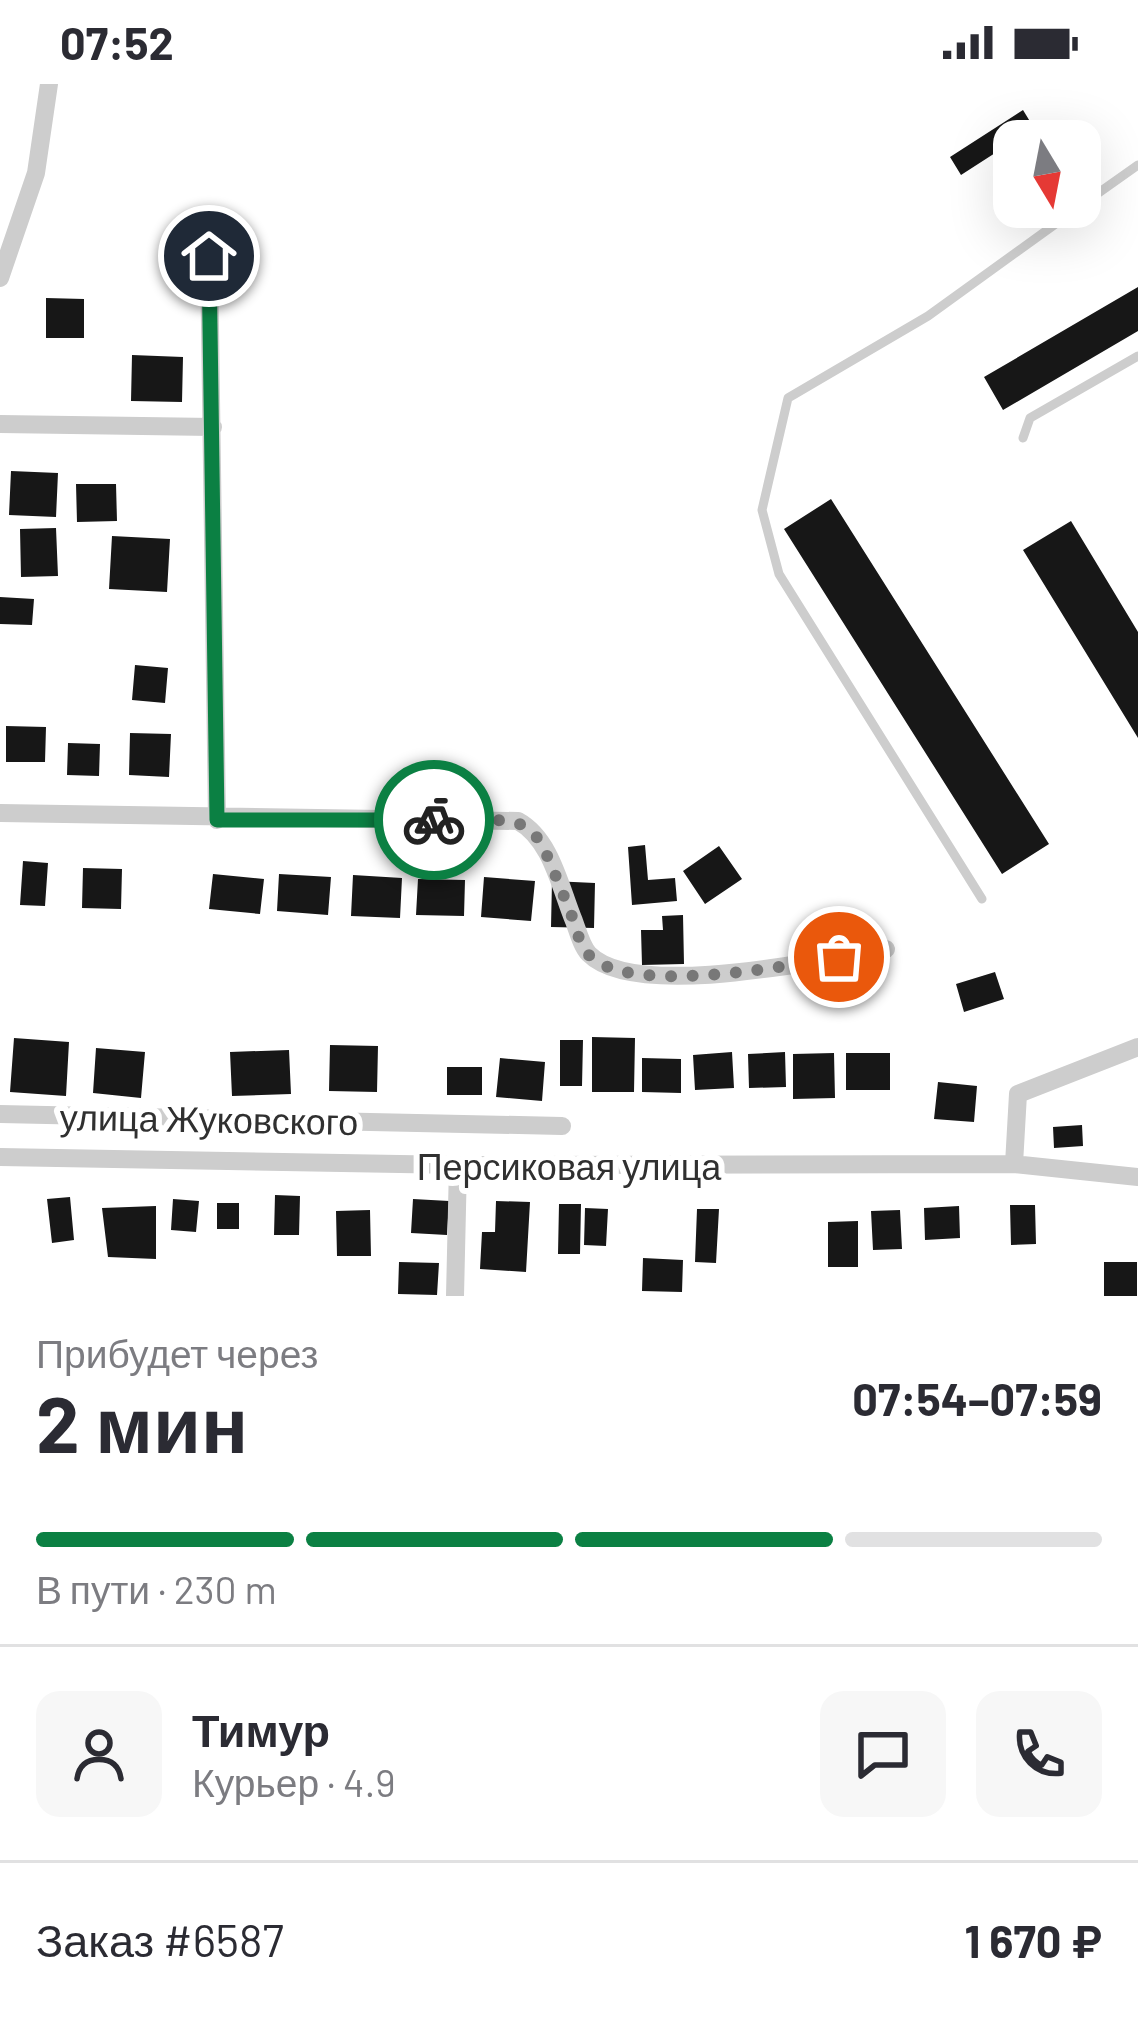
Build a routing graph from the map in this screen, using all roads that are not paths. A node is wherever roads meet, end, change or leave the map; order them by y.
1 (49, 84) edge
2 (1138, 165) edge
3 (1101, 192) edge
4 (1051, 228) edge
5 (209, 256) dead end
6 (0, 278) edge
7 (1138, 356) edge
8 (0, 424) edge
9 (212, 427) junction
10 (1023, 437) dead end
11 (0, 813) edge
12 (217, 820) junction
13 (982, 898) dead end
14 (886, 949) dead end
15 (1138, 1047) edge
16 (0, 1114) edge
17 (562, 1126) dead end
18 (0, 1157) edge
19 (1014, 1164) junction
20 (458, 1166) junction
21 (1138, 1177) edge
22 (455, 1296) edge

1 - 6 street
2 - 3 lane
4 - 13 lane
5 - 9 street
7 - 10 lane
8 - 9 street
9 - 12 street
11 - 12 street
12 - 14 street
15 - 19 street
16 - 17 street, улица Жуковского
18 - 20 street, Персиковая улица
19 - 20 street, Персиковая улица
19 - 21 street, Персиковая улица
20 - 22 street

